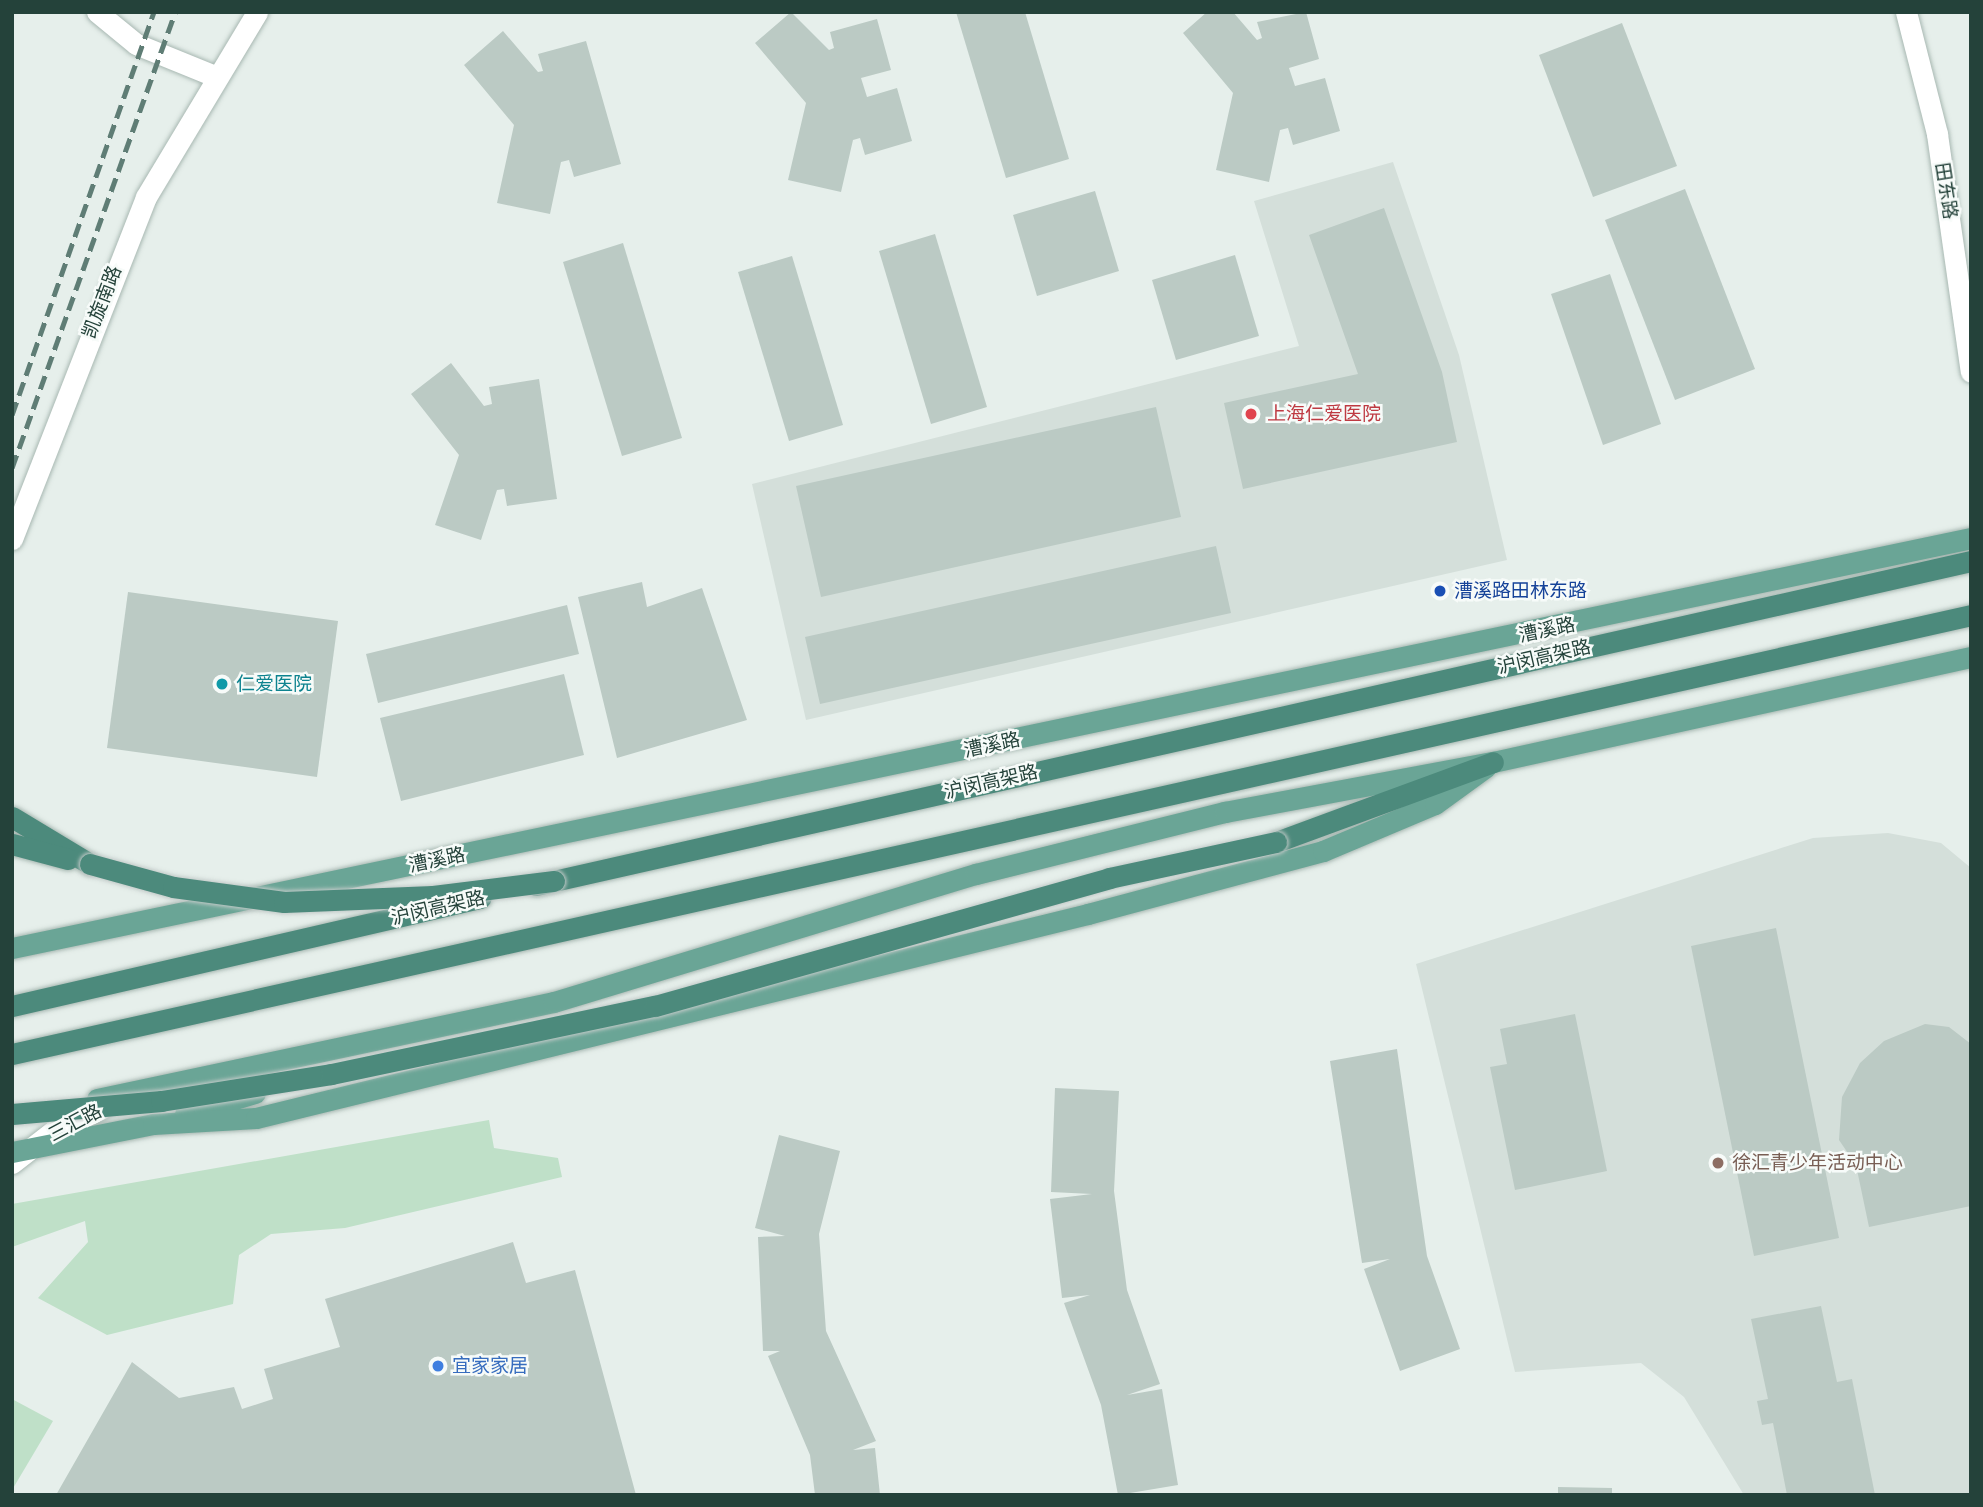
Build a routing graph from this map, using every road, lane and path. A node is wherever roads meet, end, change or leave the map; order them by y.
1 (97, 12) edge
2 (257, 12) edge
3 (1906, 12) edge
4 (215, 76) junction
5 (1971, 372) edge
6 (1971, 538) edge
7 (12, 539) edge
8 (1971, 561) edge
9 (1971, 615) edge
10 (1971, 656) edge
11 (1493, 762) junction
12 (12, 817) edge
13 (12, 844) edge
14 (90, 864) junction
15 (554, 881) junction
16 (12, 948) edge
17 (554, 1002) junction
18 (12, 1006) edge
19 (12, 1055) edge
20 (142, 1090) junction
21 (12, 1115) edge
22 (153, 1124) junction
23 (16, 1153) edge

1 - 4 street
2 - 4 street, 凯旋南路
3 - 5 street, 田东路
4 - 7 street, 凯旋南路
6 - 16 main road, 漕溪路
8 - 15 highway, 沪闵高架路
9 - 19 highway
10 - 11 main road
11 - 17 main road
11 - 21 highway, bridge
11 - 22 main road
12 - 14 highway
13 - 14 highway
14 - 15 highway, bridge
15 - 18 highway, 沪闵高架路, bridge
17 - 20 main road
17 - 22 main road
20 - 21 main road
20 - 23 street, 三汇路
22 - 23 main road

